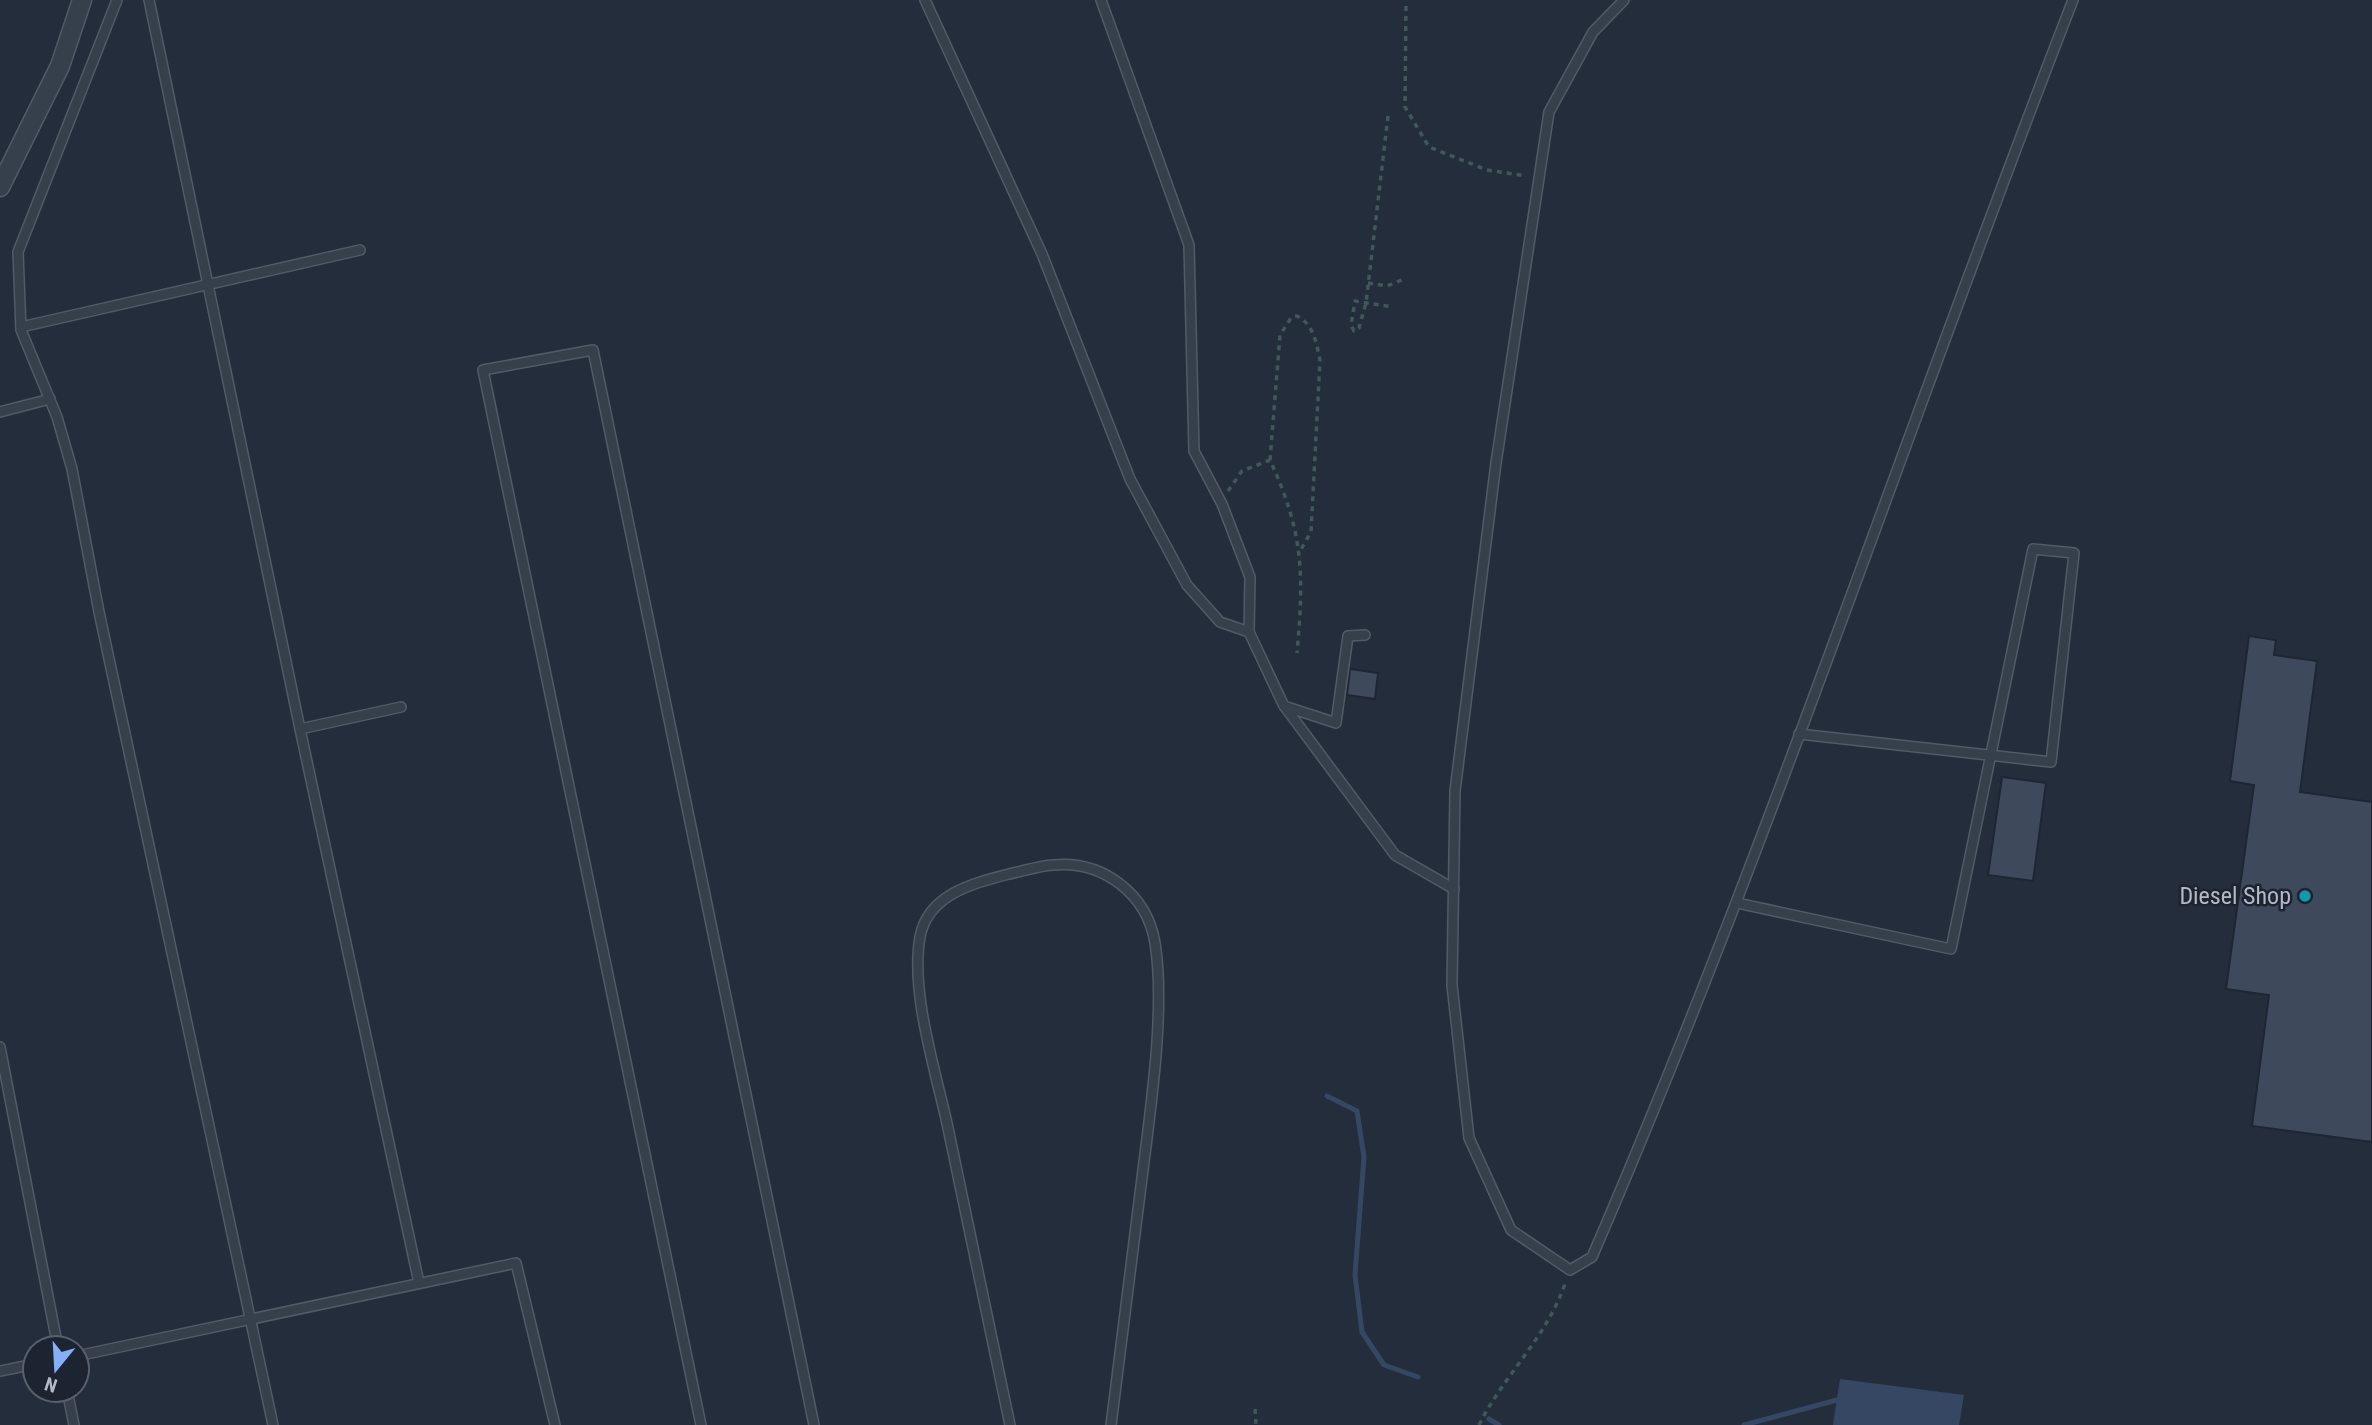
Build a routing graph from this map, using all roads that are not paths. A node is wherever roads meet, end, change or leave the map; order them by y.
1 (82, 0) edge
2 (117, 0) edge
3 (149, 0) edge
4 (925, 0) edge
5 (1101, 0) edge
6 (1624, 0) edge
7 (2073, 0) edge
8 (0, 187) edge
9 (360, 250) dead end
10 (207, 285) junction
11 (21, 327) junction
12 (50, 399) junction
13 (0, 412) edge
14 (1248, 632) junction
15 (1365, 635) dead end
16 (1284, 706) junction
17 (401, 707) dead end
18 (300, 729) junction
19 (1798, 734) junction
20 (1991, 755) junction
21 (1454, 889) junction
22 (1737, 902) junction
23 (0, 1046) edge
24 (419, 1283) junction
25 (251, 1319) junction
26 (55, 1334) edge
27 (91, 1353) edge
28 (21, 1367) edge
29 (0, 1371) edge
30 (70, 1404) edge
31 (74, 1425) edge
32 (273, 1425) edge
33 (555, 1425) edge
34 (701, 1425) edge
35 (814, 1425) edge
36 (1010, 1425) edge
37 (1111, 1425) edge

1 - 8 street
2 - 11 lane
3 - 10 lane
4 - 14 lane
5 - 14 lane
6 - 21 lane
7 - 19 lane
9 - 10 lane
10 - 11 lane
10 - 18 lane
11 - 12 lane
12 - 13 lane
12 - 25 lane
14 - 16 lane
15 - 16 lane
16 - 21 lane
17 - 18 lane
18 - 24 lane
19 - 20 lane
19 - 22 lane
20 - 20 lane
20 - 22 lane
21 - 22 lane
23 - 26 lane
24 - 25 lane
24 - 33 lane
25 - 27 lane
25 - 32 lane
28 - 29 lane
30 - 31 lane
34 - 35 lane
36 - 37 lane

